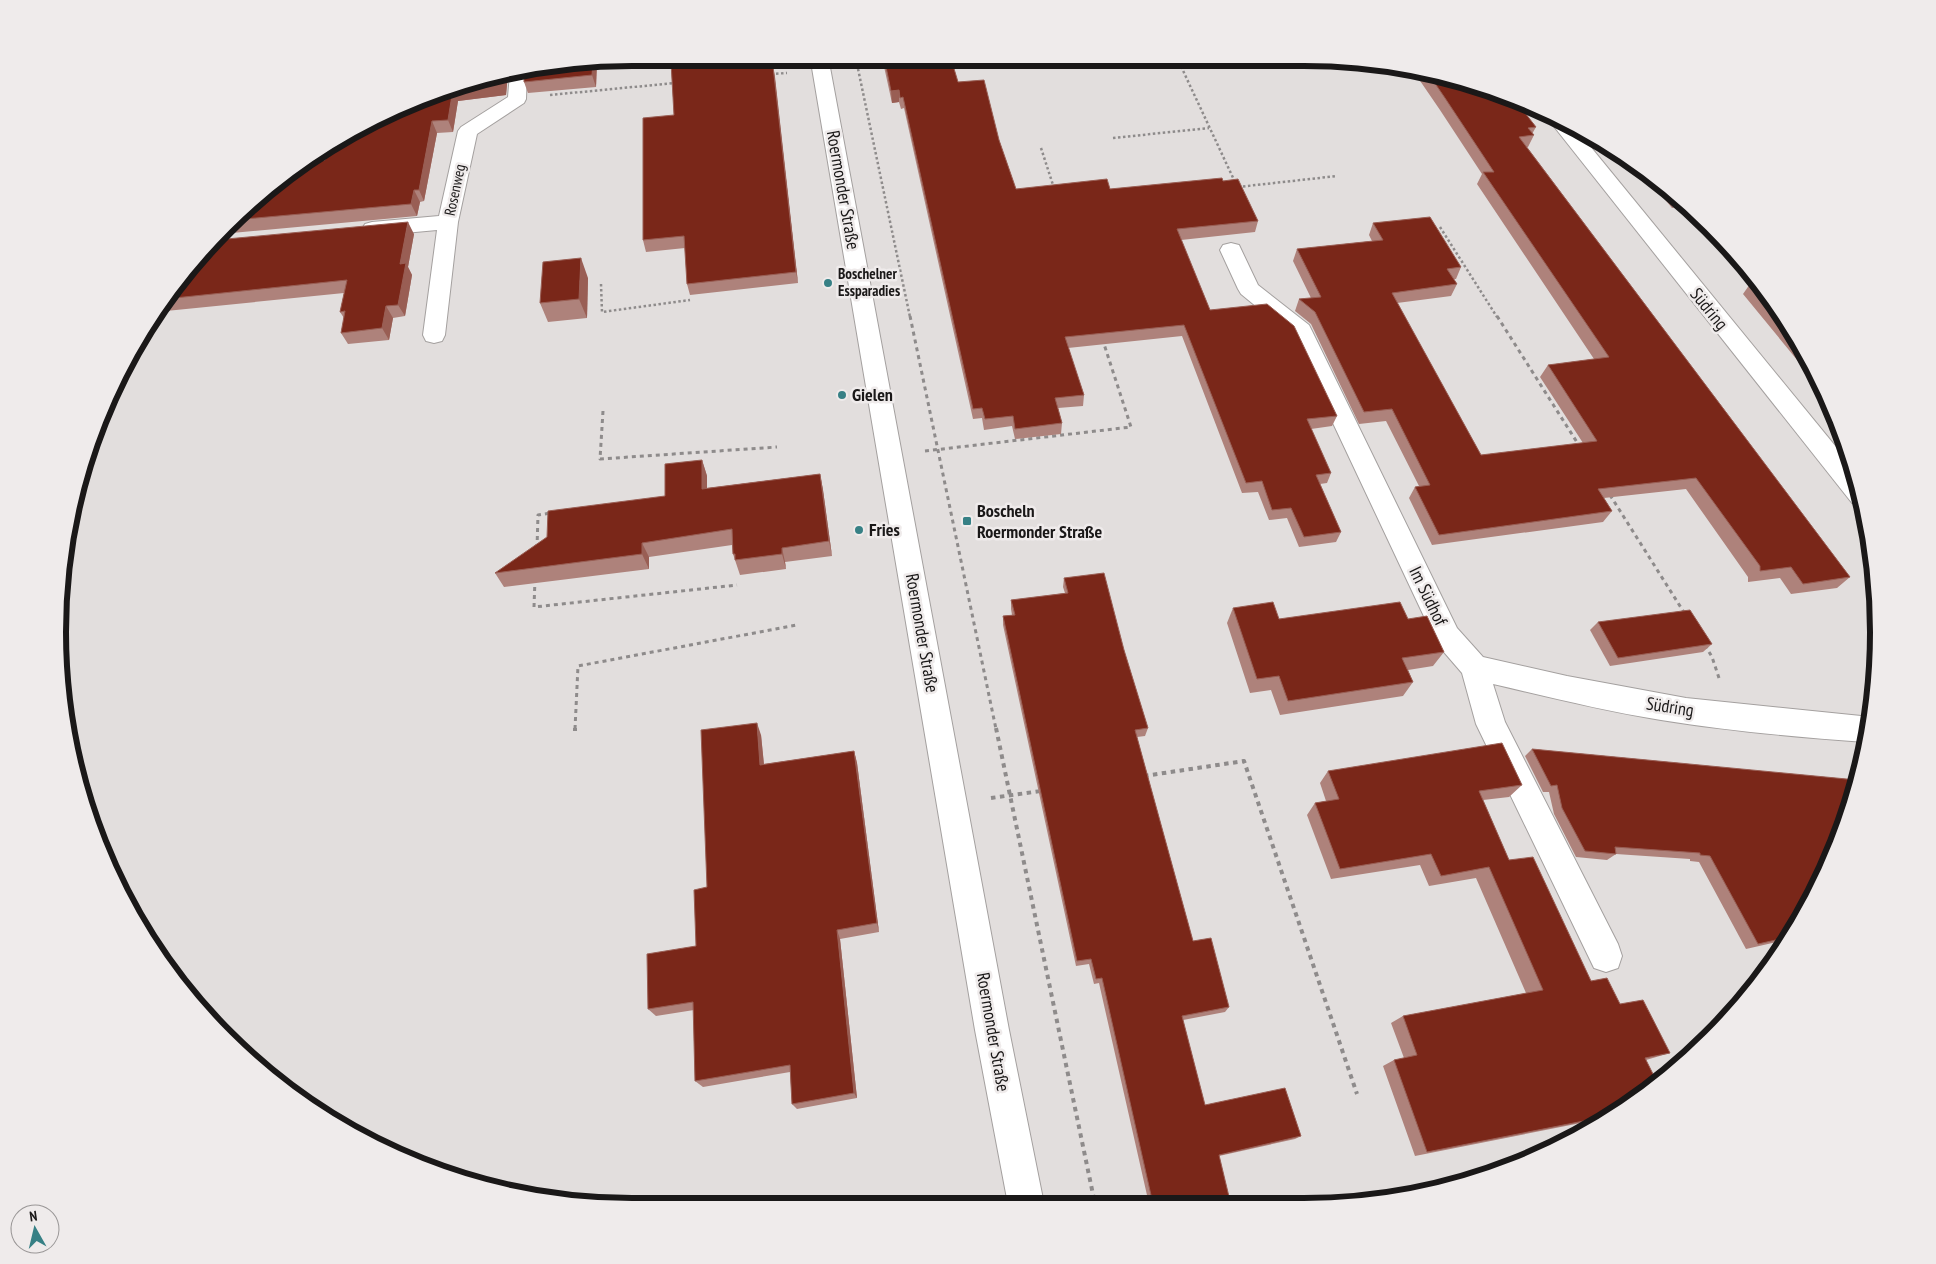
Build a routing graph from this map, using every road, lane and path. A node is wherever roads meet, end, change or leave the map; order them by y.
1 (821, 66) edge
2 (858, 66) edge
3 (1181, 66) edge
4 (762, 75) edge
5 (519, 78) edge
6 (684, 83) edge
7 (517, 99) junction
8 (1210, 128) junction
9 (1570, 133) edge
10 (1113, 138) dead end
11 (1041, 148) dead end
12 (1337, 176) dead end
13 (1238, 187) junction
14 (1056, 194) edge
15 (1242, 195) edge
16 (448, 222) junction
17 (1440, 227) dead end
18 (350, 231) edge
19 (1231, 250) dead end
20 (601, 284) dead end
21 (690, 300) dead end
22 (1101, 334) edge
23 (434, 335) dead end
24 (603, 412) dead end
25 (777, 447) dead end
26 (937, 450) junction
27 (1584, 455) edge
28 (890, 456) junction
29 (1849, 481) edge
30 (1606, 489) edge
31 (556, 512) edge
32 (536, 552) edge
33 (536, 570) edge
34 (737, 584) dead end
35 (1686, 615) edge
36 (797, 625) dead end
37 (1702, 640) edge
38 (1474, 667) junction
39 (1732, 716) junction
40 (1861, 729) edge
41 (575, 732) dead end
42 (1136, 777) edge
43 (1048, 790) edge
44 (1009, 795) junction
45 (952, 804) junction
46 (1606, 956) dead end
47 (1357, 1094) dead end
48 (1025, 1198) edge
49 (1094, 1198) edge

1 - 4 path
1 - 28 street, Roermonder Straße
2 - 26 path
3 - 8 path
5 - 7 street
6 - 7 path
7 - 16 street, Rosenweg
8 - 10 path
8 - 13 path
9 - 29 street, Südring
11 - 14 path
12 - 13 path
13 - 15 path
16 - 18 street
16 - 23 street, Rosenweg
17 - 27 path
19 - 38 street, Im Südhof
20 - 21 path
22 - 26 path
24 - 25 path
26 - 28 path
26 - 44 path
28 - 45 street, Roermonder Straße
30 - 35 path
31 - 32 path
33 - 34 path
36 - 41 path
37 - 39 path
38 - 39 street, Südring
38 - 46 street, Im Südhof
39 - 40 street, Südring
42 - 47 path
43 - 44 path
44 - 45 path
44 - 49 path
45 - 48 street, Roermonder Straße

